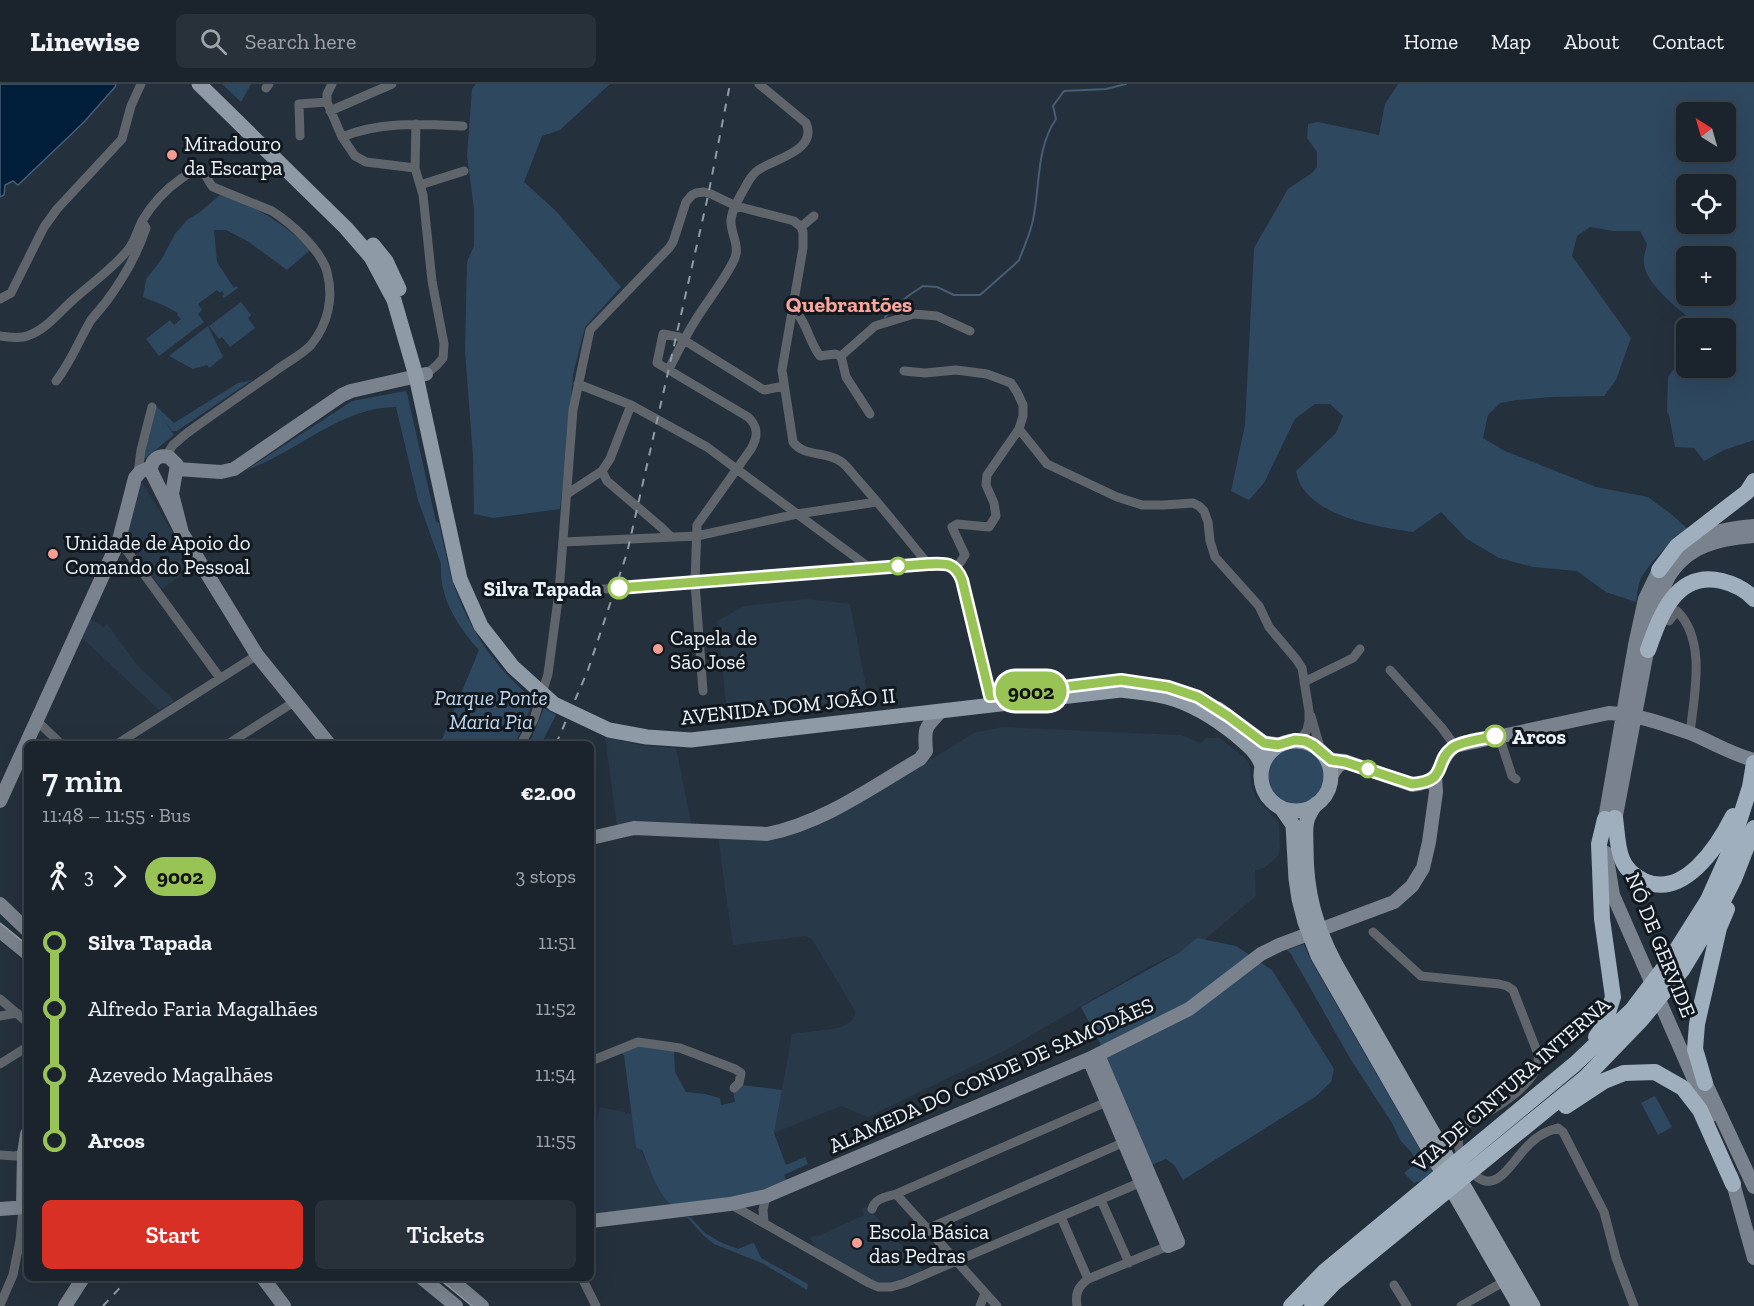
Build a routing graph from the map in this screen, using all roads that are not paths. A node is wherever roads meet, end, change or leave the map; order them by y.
1 (141, 84) edge
2 (199, 84) edge
3 (212, 84) edge
4 (332, 84) edge
5 (392, 84) edge
6 (759, 84) edge
7 (328, 106) junction
8 (416, 124) junction
9 (463, 126) dead end
10 (300, 136) dead end
11 (342, 137) junction
12 (277, 154) junction
13 (415, 168) junction
14 (464, 171) dead end
15 (420, 186) junction
16 (736, 206) junction
17 (814, 216) dead end
18 (142, 222) junction
19 (801, 226) junction
20 (0, 299) edge
21 (794, 310) junction
22 (970, 331) dead end
23 (0, 336) edge
24 (684, 340) junction
25 (842, 356) junction
26 (669, 369) junction
27 (904, 371) dead end
28 (421, 375) junction
29 (56, 381) dead end
30 (578, 384) junction
31 (784, 386) junction
32 (631, 405) junction
33 (152, 407) dead end
34 (870, 414) dead end
35 (1019, 429) junction
36 (166, 456) junction
37 (737, 469) junction
38 (602, 471) junction
39 (148, 473) junction
40 (176, 473) junction
41 (1754, 481) edge
42 (567, 494) junction
43 (877, 502) junction
44 (797, 514) junction
45 (1754, 526) edge
46 (182, 533) junction
47 (697, 536) junction
48 (1754, 536) edge
49 (670, 537) junction
50 (119, 540) junction
51 (563, 542) junction
52 (928, 564) junction
53 (870, 568) junction
54 (956, 569) junction
55 (1659, 570) junction
56 (695, 583) junction
57 (559, 592) junction
58 (1754, 599) edge
59 (1669, 621) dead end
60 (1360, 648) dead end
61 (1647, 650) junction
62 (257, 655) junction
63 (1390, 670) dead end
64 (220, 678) junction
65 (1304, 682) junction
66 (703, 691) dead end
67 (990, 701) junction
68 (294, 702) junction
69 (941, 711) junction
70 (1309, 711) junction
71 (909, 715) junction
72 (36, 720) junction
73 (610, 726) junction
74 (924, 732) junction
75 (1690, 734) junction
76 (1498, 736) junction
77 (1295, 740) junction
78 (27, 741) edge
79 (58, 741) edge
80 (122, 741) edge
81 (233, 741) edge
82 (323, 741) edge
83 (523, 741) edge
84 (1278, 745) junction
85 (1455, 746) junction
86 (24, 747) edge
87 (1322, 753) junction
88 (1749, 760) edge
89 (1345, 762) junction
90 (1262, 766) junction
91 (1331, 775) junction
92 (1435, 776) junction
93 (1516, 778) dead end
94 (1750, 787) junction
95 (0, 801) edge
96 (1316, 804) junction
97 (1282, 808) junction
98 (1610, 818) junction
99 (1754, 828) edge
100 (594, 837) edge
101 (1734, 879) junction
102 (0, 904) edge
103 (24, 925) edge
104 (24, 928) edge
105 (1373, 932) dead end
106 (3, 934) edge
107 (24, 951) edge
108 (1677, 964) junction
109 (0, 999) edge
110 (17, 1013) junction
111 (1637, 1015) junction
112 (0, 1016) edge
113 (24, 1019) edge
114 (24, 1049) edge
115 (1093, 1057) junction
116 (594, 1060) edge
117 (0, 1064) edge
118 (1575, 1064) junction
119 (1705, 1083) junction
120 (734, 1088) dead end
121 (1112, 1100) junction
122 (1128, 1140) junction
123 (24, 1153) edge
124 (1493, 1153) junction
125 (0, 1155) edge
126 (1146, 1180) junction
127 (1733, 1184) junction
128 (1754, 1187) edge
129 (1431, 1193) junction
130 (896, 1194) junction
131 (766, 1196) junction
132 (1101, 1200) junction
133 (730, 1204) junction
134 (24, 1207) edge
135 (0, 1209) edge
136 (872, 1209) dead end
137 (24, 1214) edge
138 (1061, 1217) junction
139 (594, 1221) edge
140 (764, 1222) junction
141 (927, 1229) junction
142 (1173, 1244) joint
143 (1754, 1258) edge
144 (957, 1261) junction
145 (1129, 1263) junction
146 (1088, 1279) junction
147 (81, 1281) edge
148 (264, 1281) edge
149 (426, 1281) edge
150 (453, 1281) edge
151 (584, 1281) edge
152 (1505, 1281) junction
153 (1394, 1285) dead end
154 (986, 1293) junction
155 (0, 1305) edge
156 (65, 1306) edge
157 (284, 1306) edge
158 (456, 1306) edge
159 (482, 1306) edge
160 (596, 1306) edge
161 (980, 1306) edge
162 (997, 1306) edge
163 (1077, 1306) edge
164 (1292, 1306) edge
165 (1312, 1306) edge
166 (1407, 1306) edge
167 (1461, 1306) edge
168 (1519, 1306) edge
169 (1533, 1306) edge
170 (1634, 1306) edge

1 - 20 street
2 - 12 main road
3 - 12 main road
4 - 7 street
5 - 7 street
6 - 16 street
7 - 10 street
7 - 11 street
8 - 9 street
8 - 11 street
8 - 13 street
11 - 13 street
12 - 28 main road, AVENIDA DOM JOÃO II
13 - 15 street
14 - 15 street
15 - 28 street
16 - 19 street
16 - 24 street
16 - 30 street
17 - 19 street
18 - 23 street
18 - 29 street
18 - 36 street
19 - 21 street
21 - 25 street
21 - 31 street
22 - 25 street
24 - 26 street
24 - 26 street
24 - 31 street
25 - 34 street
26 - 37 street
27 - 35 street
28 - 40 street
28 - 73 main road, AVENIDA DOM JOÃO II
30 - 32 street
30 - 42 street
31 - 43 street
32 - 37 street
32 - 38 street
33 - 39 street
35 - 54 street
35 - 65 street
36 - 39 street
36 - 40 street
37 - 44 street
37 - 47 street
38 - 42 street
38 - 49 street
39 - 40 street
39 - 46 street
39 - 50 street
40 - 46 street
41 - 55 highway
42 - 51 street
43 - 44 street
43 - 52 street
44 - 47 street
44 - 53 street
45 - 55 street, NÓ DE GERVIDE
46 - 62 street
47 - 49 street
47 - 56 street
48 - 61 street, NÓ DE GERVIDE
49 - 51 street
50 - 64 street
50 - 72 street
51 - 57 street
52 - 53 street
52 - 54 street
53 - 56 street
54 - 67 street
55 - 98 street, NÓ DE GERVIDE
56 - 57 street
56 - 66 street
57 - 83 street
58 - 61 highway
59 - 75 street
60 - 65 street
61 - 98 street, NÓ DE GERVIDE
62 - 64 street
62 - 68 street
63 - 85 street
64 - 80 street
65 - 70 street
67 - 69 main road, AVENIDA DOM JOÃO II
67 - 73 main road, AVENIDA DOM JOÃO II
67 - 84 main road, AVENIDA DOM JOÃO II
67 - 90 main road, AVENIDA DOM JOÃO II
68 - 81 street
68 - 82 street
69 - 71 main road, AVENIDA DOM JOÃO II
69 - 74 street
70 - 77 street
70 - 87 street
71 - 73 main road, AVENIDA DOM JOÃO II
71 - 74 street
72 - 78 street
72 - 79 street
74 - 100 street
75 - 76 street
75 - 88 street
76 - 85 street
76 - 93 street
77 - 84 main road
77 - 87 main road
84 - 90 main road
85 - 92 street
86 - 95 street
87 - 89 street
87 - 91 main road
88 - 94 highway, VIA DE CINTURA INTERNA
89 - 91 street
89 - 92 street
90 - 97 main road
91 - 96 main road
92 - 115 street, ALAMEDA DO CONDE DE SAMODÃES
94 - 98 highway
94 - 108 highway, VIA DE CINTURA INTERNA
96 - 97 main road
96 - 169 main road
97 - 152 main road
98 - 118 highway
98 - 119 street, NÓ DE GERVIDE
98 - 127 street, NÓ DE GERVIDE
99 - 101 highway, VIA DE CINTURA INTERNA
101 - 108 highway, VIA DE CINTURA INTERNA
101 - 119 highway
102 - 103 street
104 - 106 street
105 - 170 street
106 - 107 street
108 - 111 highway, VIA DE CINTURA INTERNA
109 - 110 street
110 - 112 street
110 - 113 street
111 - 118 highway, VIA DE CINTURA INTERNA
111 - 124 highway, VIA DE CINTURA INTERNA
114 - 117 street
115 - 121 street
115 - 131 street, ALAMEDA DO CONDE DE SAMODÃES
116 - 120 street
118 - 129 highway, VIA DE CINTURA INTERNA
119 - 128 street, NÓ DE GERVIDE
121 - 122 street
121 - 130 street
122 - 126 street
122 - 141 street
123 - 125 street
124 - 127 highway
124 - 129 highway, VIA DE CINTURA INTERNA
126 - 132 street
126 - 142 street
127 - 143 street, NÓ DE GERVIDE
129 - 164 highway, VIA DE CINTURA INTERNA
129 - 165 highway, VIA DE CINTURA INTERNA
130 - 136 street
130 - 141 street
131 - 133 street, ALAMEDA DO CONDE DE SAMODÃES
131 - 140 street
132 - 138 street
132 - 145 street
133 - 139 street, ALAMEDA DO CONDE DE SAMODÃES
133 - 140 street
134 - 135 street
137 - 155 street
138 - 144 street
138 - 146 street
140 - 144 street
141 - 144 street
142 - 145 street
144 - 154 street
145 - 146 street
146 - 163 street
147 - 156 street
148 - 157 street
149 - 158 street
150 - 159 street
151 - 160 street
152 - 167 street
152 - 168 main road
153 - 166 street
154 - 161 street
154 - 162 street

